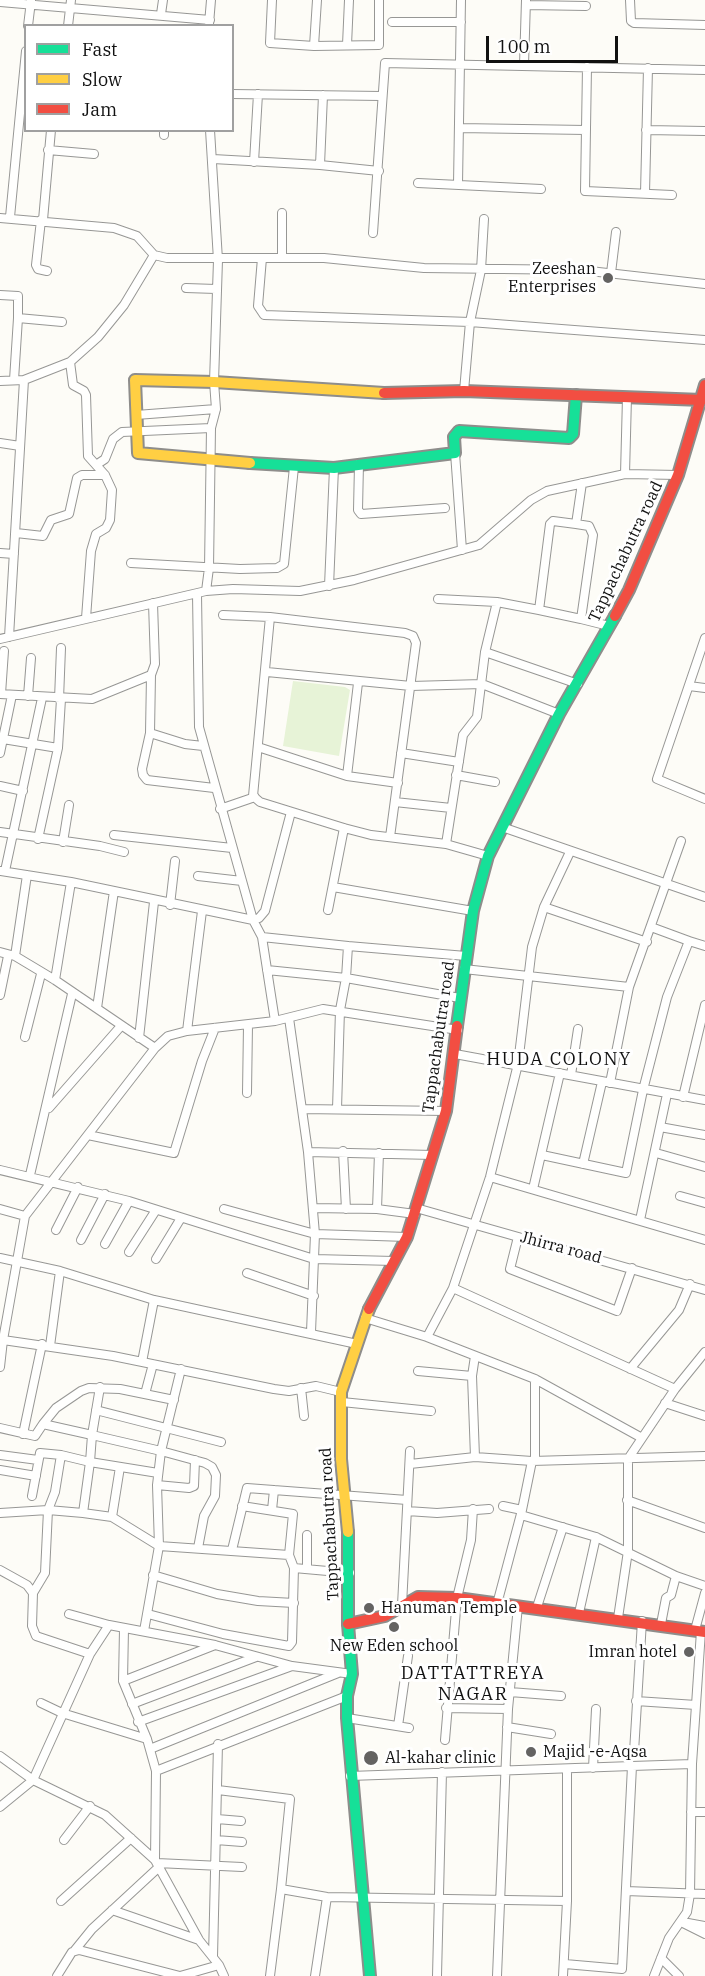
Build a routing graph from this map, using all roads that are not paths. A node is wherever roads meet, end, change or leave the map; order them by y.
1 (115, 0) edge
2 (163, 0) edge
3 (211, 0) edge
4 (272, 0) edge
5 (317, 0) edge
6 (349, 0) edge
7 (379, 0) edge
8 (461, 0) edge
9 (630, 0) edge
10 (0, 2) edge
11 (31, 2) edge
12 (526, 2) edge
13 (71, 4) edge
14 (586, 6) dead end
15 (114, 11) junction
16 (161, 14) junction
17 (392, 22) dead end
18 (461, 22) junction
19 (209, 23) edge
20 (28, 24) edge
21 (68, 24) edge
22 (705, 25) edge
23 (347, 45) junction
24 (314, 46) junction
25 (460, 65) junction
26 (524, 65) junction
27 (587, 67) junction
28 (648, 68) junction
29 (705, 70) edge
30 (24, 72) edge
31 (234, 94) edge
32 (258, 94) junction
33 (323, 95) junction
34 (381, 96) junction
35 (459, 128) junction
36 (586, 130) junction
37 (646, 130) junction
38 (705, 131) edge
39 (51, 132) edge
40 (210, 132) edge
41 (48, 150) junction
42 (94, 154) dead end
43 (213, 159) junction
44 (254, 162) junction
45 (320, 165) junction
46 (379, 171) junction
47 (418, 183) dead end
48 (458, 184) junction
49 (541, 189) dead end
50 (645, 193) junction
51 (672, 195) dead end
52 (282, 213) dead end
53 (10, 217) junction
54 (0, 218) edge
55 (484, 219) dead end
56 (42, 220) junction
57 (616, 232) dead end
58 (373, 233) dead end
59 (154, 255) junction
60 (262, 258) junction
61 (282, 258) junction
62 (218, 260) junction
63 (481, 270) junction
64 (47, 271) dead end
65 (611, 273) junction
66 (705, 284) edge
67 (186, 288) dead end
68 (216, 289) junction
69 (0, 295) edge
70 (18, 318) junction
71 (62, 322) dead end
72 (470, 322) junction
73 (705, 340) edge
74 (70, 362) junction
75 (14, 380) junction
76 (24, 380) junction
77 (0, 381) edge
78 (214, 382) junction
79 (705, 385) edge
80 (464, 391) junction
81 (576, 395) junction
82 (627, 397) junction
83 (702, 400) junction
84 (216, 409) junction
85 (136, 414) junction
86 (211, 428) junction
87 (138, 432) junction
88 (0, 443) edge
89 (20, 446) junction
90 (455, 453) junction
91 (211, 457) junction
92 (359, 464) junction
93 (96, 465) junction
94 (294, 467) junction
95 (334, 468) junction
96 (625, 474) junction
97 (105, 475) junction
98 (678, 476) junction
99 (582, 483) junction
100 (445, 508) dead end
101 (576, 524) junction
102 (16, 533) junction
103 (462, 550) junction
104 (0, 552) edge
105 (14, 554) junction
106 (131, 563) dead end
107 (209, 568) junction
108 (329, 586) junction
109 (206, 591) junction
110 (197, 594) junction
111 (438, 599) dead end
112 (497, 602) junction
113 (153, 603) junction
114 (539, 610) junction
115 (223, 615) dead end
116 (270, 616) junction
117 (86, 618) junction
118 (581, 619) junction
119 (609, 626) junction
120 (9, 637) junction
121 (705, 638) edge
122 (0, 639) edge
123 (61, 648) dead end
124 (4, 651) dead end
125 (485, 652) junction
126 (32, 658) dead end
127 (267, 672) junction
128 (151, 675) junction
129 (358, 683) junction
130 (482, 684) junction
131 (578, 684) junction
132 (411, 686) junction
133 (689, 686) junction
134 (705, 688) edge
135 (1, 694) edge
136 (12, 695) junction
137 (28, 696) junction
138 (42, 698) junction
139 (60, 699) junction
140 (559, 714) junction
141 (150, 733) junction
142 (3, 739) junction
143 (34, 744) junction
144 (203, 746) junction
145 (258, 747) junction
146 (58, 748) junction
147 (0, 753) edge
148 (401, 753) junction
149 (459, 762) junction
150 (456, 775) junction
151 (347, 776) junction
152 (495, 782) dead end
153 (398, 783) junction
154 (0, 786) edge
155 (214, 788) junction
156 (23, 791) junction
157 (255, 797) junction
158 (705, 800) edge
159 (394, 802) junction
160 (69, 805) dead end
161 (450, 808) junction
162 (220, 809) junction
163 (291, 812) junction
164 (502, 827) junction
165 (344, 828) junction
166 (0, 832) edge
167 (12, 835) junction
168 (114, 835) dead end
169 (390, 837) junction
170 (38, 838) junction
171 (681, 841) dead end
172 (63, 842) junction
173 (446, 844) junction
174 (232, 848) junction
175 (124, 852) dead end
176 (570, 852) junction
177 (488, 856) junction
178 (175, 861) dead end
179 (3, 871) edge
180 (27, 875) junction
181 (198, 876) dead end
182 (242, 881) junction
183 (71, 882) junction
184 (666, 884) junction
185 (333, 887) junction
186 (114, 891) junction
187 (705, 897) edge
188 (154, 902) junction
189 (170, 904) junction
190 (544, 907) junction
191 (328, 910) dead end
192 (201, 911) junction
193 (473, 911) junction
194 (253, 921) junction
195 (651, 927) junction
196 (262, 937) junction
197 (689, 941) junction
198 (647, 942) junction
199 (348, 946) junction
200 (705, 946) edge
201 (0, 952) edge
202 (12, 956) junction
203 (466, 956) junction
204 (464, 969) junction
205 (267, 970) junction
206 (41, 974) junction
207 (530, 975) junction
208 (346, 978) junction
209 (56, 980) junction
210 (629, 987) junction
211 (0, 994) edge
212 (72, 994) junction
213 (460, 998) junction
214 (705, 1005) edge
215 (97, 1008) junction
216 (340, 1010) junction
217 (289, 1018) junction
218 (275, 1022) junction
219 (248, 1025) junction
220 (121, 1026) junction
221 (215, 1028) junction
222 (578, 1029) dead end
223 (458, 1030) junction
224 (187, 1031) junction
225 (25, 1037) dead end
226 (139, 1038) junction
227 (155, 1048) junction
228 (455, 1054) junction
229 (518, 1064) junction
230 (560, 1073) junction
231 (571, 1075) junction
232 (606, 1082) junction
233 (643, 1090) junction
234 (247, 1093) dead end
235 (667, 1094) junction
236 (683, 1097) junction
237 (705, 1100) edge
238 (302, 1109) junction
239 (47, 1110) junction
240 (337, 1110) junction
241 (446, 1111) junction
242 (660, 1127) junction
243 (705, 1134) edge
244 (88, 1135) junction
245 (344, 1151) junction
246 (308, 1152) junction
247 (379, 1153) junction
248 (656, 1153) junction
249 (433, 1155) junction
250 (542, 1155) junction
251 (583, 1164) junction
252 (705, 1167) edge
253 (0, 1170) edge
254 (30, 1175) junction
255 (490, 1177) junction
256 (51, 1181) junction
257 (78, 1187) junction
258 (532, 1189) junction
259 (105, 1194) junction
260 (680, 1196) dead end
261 (129, 1201) junction
262 (705, 1203) edge
263 (313, 1208) junction
264 (0, 1209) edge
265 (224, 1209) dead end
266 (346, 1209) junction
267 (376, 1209) junction
268 (156, 1210) junction
269 (415, 1211) junction
270 (24, 1216) junction
271 (181, 1218) junction
272 (640, 1220) junction
273 (473, 1225) junction
274 (56, 1230) dead end
275 (315, 1234) junction
276 (518, 1236) junction
277 (407, 1237) junction
278 (81, 1240) dead end
279 (705, 1240) edge
280 (105, 1244) dead end
281 (129, 1252) dead end
282 (0, 1258) edge
283 (156, 1259) dead end
284 (314, 1259) junction
285 (15, 1261) junction
286 (394, 1261) junction
287 (632, 1268) junction
288 (60, 1271) junction
289 (247, 1273) dead end
290 (690, 1284) junction
291 (453, 1288) junction
292 (705, 1290) edge
293 (314, 1296) junction
294 (154, 1300) junction
295 (365, 1318) junction
296 (311, 1332) junction
297 (427, 1337) junction
298 (2, 1339) edge
299 (357, 1344) junction
300 (46, 1345) junction
301 (705, 1352) edge
302 (475, 1356) junction
303 (142, 1362) junction
304 (153, 1364) junction
305 (0, 1367) edge
306 (630, 1369) junction
307 (181, 1370) junction
308 (418, 1371) dead end
309 (472, 1376) junction
310 (535, 1379) junction
311 (100, 1387) junction
312 (301, 1388) junction
313 (675, 1389) junction
314 (145, 1394) junction
315 (342, 1397) junction
316 (174, 1400) junction
317 (665, 1402) junction
318 (96, 1410) junction
319 (430, 1411) dead end
320 (304, 1416) dead end
321 (705, 1416) edge
322 (43, 1424) junction
323 (0, 1428) edge
324 (166, 1429) junction
325 (23, 1434) junction
326 (92, 1435) junction
327 (642, 1438) junction
328 (221, 1442) dead end
329 (161, 1451) junction
330 (410, 1451) dead end
331 (0, 1455) edge
332 (61, 1455) junction
333 (705, 1456) edge
334 (475, 1457) junction
335 (628, 1459) junction
336 (38, 1460) junction
337 (195, 1460) junction
338 (534, 1461) junction
339 (90, 1462) junction
340 (410, 1464) junction
341 (120, 1467) junction
342 (0, 1470) edge
343 (158, 1473) junction
344 (36, 1476) junction
345 (157, 1485) junction
346 (274, 1490) junction
347 (346, 1495) junction
348 (32, 1496) dead end
349 (407, 1500) junction
350 (627, 1500) junction
351 (242, 1506) junction
352 (503, 1506) dead end
353 (473, 1509) junction
354 (489, 1509) dead end
355 (48, 1510) junction
356 (272, 1510) junction
357 (407, 1511) junction
358 (0, 1513) edge
359 (83, 1513) junction
360 (521, 1513) junction
361 (112, 1516) junction
362 (563, 1527) junction
363 (705, 1528) edge
364 (307, 1535) dead end
365 (596, 1537) junction
366 (159, 1545) junction
367 (198, 1548) junction
368 (232, 1550) junction
369 (628, 1551) junction
370 (289, 1555) junction
371 (294, 1568) junction
372 (307, 1569) junction
373 (0, 1570) edge
374 (350, 1573) junction
375 (153, 1575) junction
376 (676, 1576) junction
377 (705, 1586) edge
378 (33, 1593) junction
379 (705, 1593) edge
380 (456, 1598) junction
381 (294, 1603) junction
382 (497, 1604) junction
383 (402, 1605) junction
384 (518, 1606) junction
385 (537, 1608) junction
386 (579, 1613) junction
387 (69, 1614) dead end
388 (148, 1614) junction
389 (618, 1618) junction
390 (642, 1621) junction
391 (348, 1624) junction
392 (661, 1624) junction
393 (109, 1625) junction
394 (124, 1629) junction
395 (144, 1631) junction
396 (700, 1631) edge
397 (215, 1645) junction
398 (90, 1654) junction
399 (408, 1656) dead end
400 (256, 1657) junction
401 (292, 1666) junction
402 (339, 1673) junction
403 (352, 1674) junction
404 (123, 1681) junction
405 (510, 1692) junction
406 (347, 1696) junction
407 (561, 1696) dead end
408 (636, 1701) junction
409 (41, 1703) dead end
410 (132, 1704) junction
411 (696, 1705) junction
412 (446, 1708) junction
413 (508, 1709) junction
414 (596, 1709) dead end
415 (63, 1713) junction
416 (346, 1718) junction
417 (138, 1722) junction
418 (398, 1726) junction
419 (507, 1727) junction
420 (409, 1728) dead end
421 (551, 1734) dead end
422 (147, 1738) junction
423 (445, 1740) dead end
424 (218, 1744) junction
425 (150, 1749) junction
426 (634, 1752) dead end
427 (0, 1756) edge
428 (692, 1764) junction
429 (632, 1766) junction
430 (593, 1768) junction
431 (567, 1770) junction
432 (156, 1771) junction
433 (442, 1772) junction
434 (506, 1772) junction
435 (350, 1776) junction
436 (33, 1780) junction
437 (218, 1790) junction
438 (90, 1806) junction
439 (0, 1807) edge
440 (691, 1812) junction
441 (705, 1812) edge
442 (217, 1819) junction
443 (241, 1821) dead end
444 (131, 1838) junction
445 (64, 1840) dead end
446 (216, 1840) junction
447 (242, 1842) dead end
448 (157, 1863) junction
449 (214, 1866) junction
450 (242, 1867) dead end
451 (281, 1889) junction
452 (626, 1891) junction
453 (690, 1894) junction
454 (705, 1894) edge
455 (327, 1897) junction
456 (363, 1897) junction
457 (440, 1900) junction
458 (61, 1901) dead end
459 (567, 1901) junction
460 (502, 1902) junction
461 (112, 1910) junction
462 (681, 1922) junction
463 (705, 1926) edge
464 (705, 1934) edge
465 (200, 1940) junction
466 (75, 1950) junction
467 (213, 1957) junction
468 (661, 1958) junction
469 (565, 1964) junction
470 (219, 1965) junction
471 (620, 1972) edge
472 (57, 1976) edge
473 (224, 1976) edge
474 (270, 1976) edge
475 (315, 1976) edge
476 (370, 1976) edge
477 (437, 1976) edge
478 (497, 1976) edge
479 (563, 1976) edge
480 (654, 1976) edge
481 (680, 1976) edge

1 - 15 street
2 - 16 street
3 - 19 street
4 - 24 street
5 - 24 street
6 - 23 street
7 - 23 street
8 - 18 street
9 - 22 street
10 - 11 street
11 - 13 street
11 - 20 street
12 - 14 street
12 - 26 street
13 - 15 street
13 - 21 street
15 - 16 street
16 - 19 street
17 - 18 street
18 - 25 street
23 - 24 street
25 - 26 street
25 - 34 street
25 - 35 street
26 - 27 street
27 - 28 street
27 - 36 street
28 - 29 street
28 - 37 street
30 - 53 street
31 - 32 street
32 - 33 street
32 - 44 street
33 - 34 street
33 - 45 street
34 - 46 street
35 - 36 street
35 - 48 street
36 - 50 street
37 - 38 street
37 - 50 street
39 - 41 street
40 - 43 street
41 - 42 street
41 - 56 street
43 - 44 street
43 - 62 street
44 - 45 street
45 - 46 street
46 - 58 street
47 - 48 street
48 - 49 street
50 - 51 street
52 - 61 street
53 - 54 street
53 - 56 street
55 - 63 street
56 - 59 street
56 - 64 street
57 - 65 street
59 - 62 street
59 - 74 street
60 - 61 street
60 - 62 street
60 - 72 street
61 - 63 street
62 - 68 street
63 - 65 street
63 - 72 street
65 - 66 street
67 - 68 street
68 - 78 street
69 - 70 street
70 - 71 street
70 - 75 street
72 - 73 street
72 - 80 street
74 - 76 street
74 - 93 street
75 - 76 street
75 - 77 street
76 - 89 street
78 - 80 main road
78 - 84 street
78 - 85 main road
79 - 83 main road, Tappachabutra road
80 - 81 main road
81 - 82 main road
81 - 90 main road
82 - 83 main road
82 - 96 street
83 - 98 main road, Tappachabutra road
84 - 85 street
84 - 86 street
85 - 87 main road
86 - 87 street
86 - 91 street
87 - 91 main road
87 - 93 street
88 - 89 street
89 - 102 street
90 - 92 main road
90 - 103 street
91 - 94 main road
91 - 107 street
92 - 95 main road
92 - 100 street
93 - 97 street
94 - 95 main road
94 - 107 street
95 - 108 street
96 - 98 street
96 - 99 street
97 - 102 street
97 - 117 street
98 - 119 main road, Tappachabutra road
99 - 101 street
99 - 103 street
101 - 114 street
101 - 118 street
102 - 105 street
103 - 108 street
104 - 105 street
105 - 120 street
106 - 107 street
107 - 109 street
108 - 109 street
109 - 110 street
110 - 113 street
110 - 144 street
111 - 112 street
112 - 114 street
112 - 125 street
113 - 117 street
113 - 128 street
114 - 118 street
115 - 116 street
116 - 127 street
116 - 132 street
117 - 120 street
118 - 119 street
119 - 131 main road, Tappachabutra road
120 - 122 street
121 - 133 street
123 - 139 street
124 - 135 street
125 - 130 street
125 - 131 street
126 - 137 street
127 - 129 street
127 - 145 street
128 - 139 street
128 - 141 street
129 - 132 street
129 - 151 street
130 - 132 street
130 - 140 street
130 - 149 street
131 - 140 main road, Tappachabutra road
132 - 148 street
133 - 134 street
133 - 158 street
135 - 136 street
136 - 137 street
136 - 142 street
137 - 138 street
138 - 139 street
138 - 143 street
139 - 146 street
140 - 164 main road, Tappachabutra road
141 - 144 street
141 - 155 street
142 - 143 street
142 - 147 street
143 - 146 street
143 - 156 street
144 - 155 street
145 - 151 street
145 - 157 street
146 - 170 street
148 - 149 street
148 - 153 street
149 - 150 street
150 - 152 street
150 - 161 street
151 - 153 street
153 - 159 street
154 - 156 street
155 - 162 street
156 - 167 street
157 - 162 street
157 - 163 street
159 - 161 street
159 - 169 street
160 - 172 street
161 - 173 street
162 - 174 street
163 - 165 street
163 - 194 street
164 - 176 street
164 - 177 main road, Tappachabutra road
165 - 169 street
165 - 185 street
166 - 167 street
167 - 170 street
167 - 179 street
168 - 174 street
169 - 173 street
170 - 172 street
171 - 184 street
172 - 175 street
173 - 177 street
174 - 182 street
176 - 184 street
176 - 190 street
177 - 193 main road, Tappachabutra road
178 - 189 street
179 - 180 street
180 - 183 street
180 - 202 street
181 - 182 street
182 - 194 street
183 - 186 street
183 - 209 street
184 - 187 street
184 - 195 street
185 - 191 street
185 - 193 street
186 - 188 street
186 - 215 street
188 - 189 street
188 - 226 street
189 - 192 street
190 - 198 street
190 - 207 street
192 - 194 street
192 - 224 street
193 - 203 main road, Tappachabutra road
194 - 196 street
195 - 197 street
195 - 198 street
196 - 199 street
196 - 205 street
197 - 200 street
197 - 233 street
198 - 210 street
199 - 203 street
199 - 208 street
201 - 202 street
202 - 206 street
202 - 211 street
203 - 204 main road, Tappachabutra road
204 - 207 street
204 - 213 main road, Tappachabutra road
205 - 208 street
205 - 218 street
206 - 209 street
206 - 225 street
207 - 210 street
207 - 229 street
208 - 213 street
208 - 216 street
209 - 212 street
210 - 232 street
212 - 215 street
212 - 239 street
213 - 223 main road, Tappachabutra road
214 - 236 street
215 - 220 street
216 - 217 street
216 - 223 street
216 - 240 street
217 - 218 street
217 - 238 street
218 - 219 street
219 - 221 street
219 - 234 street
220 - 226 street
220 - 239 street
221 - 224 street
221 - 244 street
222 - 231 street
223 - 228 main road, Tappachabutra road
224 - 227 street
226 - 227 street
227 - 244 street
228 - 229 street
228 - 241 main road, Tappachabutra road
229 - 230 street
229 - 255 street
230 - 231 street
230 - 250 street
231 - 232 street
232 - 233 street
232 - 251 street
233 - 235 street
233 - 251 street
235 - 236 street
235 - 242 street
236 - 237 street
238 - 240 street
238 - 246 street
239 - 254 street
240 - 241 street
241 - 249 main road, Tappachabutra road
242 - 243 street
242 - 248 street
244 - 256 street
245 - 246 street
245 - 247 street
245 - 266 street
246 - 263 street
247 - 249 street
247 - 267 street
248 - 252 street
248 - 272 street
249 - 269 main road, Tappachabutra road
250 - 251 street
250 - 258 street
253 - 254 street
254 - 256 street
255 - 258 street
255 - 273 street
256 - 257 street
256 - 270 street
257 - 259 street
257 - 274 street
258 - 272 street
259 - 261 street
259 - 278 street
260 - 262 street
261 - 268 street
261 - 280 street
263 - 266 street, Jhirra road
263 - 275 street
264 - 270 street
265 - 275 street
266 - 267 street, Jhirra road
267 - 269 street, Jhirra road
268 - 271 street
268 - 281 street
269 - 273 street, Jhirra road
269 - 277 main road, Tappachabutra road
270 - 285 street
271 - 283 street
271 - 284 street
272 - 279 street
273 - 276 street, Jhirra road
273 - 291 street
275 - 277 street
275 - 284 street
276 - 287 street, Jhirra road
276 - 287 street
277 - 286 main road, Tappachabutra road
282 - 285 street
284 - 286 street
284 - 293 street
285 - 288 street
285 - 298 street
286 - 295 main road, Tappachabutra road
287 - 290 street, Jhirra road
288 - 294 street
288 - 300 street
289 - 293 street
290 - 292 street, Jhirra road
290 - 306 street
291 - 297 street
291 - 306 street
293 - 296 street
294 - 296 street
294 - 303 street
295 - 297 street
295 - 299 main road, Tappachabutra road
296 - 299 street
297 - 302 street
298 - 300 street
298 - 305 street
299 - 315 main road, Tappachabutra road
300 - 303 street
300 - 325 street
301 - 313 street
302 - 309 street
302 - 310 street
303 - 304 street
304 - 307 street
304 - 314 street
306 - 313 street
307 - 312 street
307 - 316 street
308 - 309 street
309 - 334 street
310 - 327 street
310 - 338 street
311 - 314 street
311 - 318 street
311 - 322 street
312 - 315 street
312 - 320 street
313 - 317 street
314 - 316 street
315 - 319 street
315 - 347 main road, Tappachabutra road
316 - 324 street
317 - 321 street
317 - 327 street
318 - 324 street
318 - 326 street
322 - 325 street
322 - 326 street
323 - 325 street
324 - 328 street
324 - 329 street
326 - 329 street
326 - 339 street
327 - 335 street
329 - 337 street
329 - 343 street
330 - 340 street
331 - 336 street
332 - 336 street
332 - 339 street
332 - 355 street
333 - 335 street
334 - 338 street
334 - 340 street
335 - 338 street
335 - 350 street
336 - 344 street
337 - 345 street
337 - 367 street
338 - 360 street
339 - 341 street
339 - 359 street
340 - 349 street
341 - 343 street
341 - 361 street
342 - 344 street
343 - 345 street
344 - 348 street
345 - 366 street
346 - 347 street
346 - 351 street
346 - 356 street
347 - 349 street
347 - 374 main road, Tappachabutra road
349 - 357 street
350 - 363 street
350 - 369 street
351 - 356 street
351 - 368 street
352 - 360 street
353 - 354 street
353 - 357 street
353 - 380 street
355 - 358 street
355 - 359 street
355 - 378 street
356 - 370 street
357 - 383 street
359 - 361 street
360 - 362 street
360 - 382 street
361 - 366 street
362 - 365 street
362 - 385 street
364 - 372 street
365 - 369 street
365 - 386 street
366 - 367 street
366 - 375 street
367 - 368 street
368 - 370 street
369 - 376 street
369 - 389 street
370 - 371 street
371 - 372 street
371 - 381 street
372 - 374 street
373 - 378 street
374 - 391 main road, Tappachabutra road
375 - 381 street
375 - 388 street
376 - 377 street
376 - 392 street
378 - 398 street
379 - 396 street
380 - 382 main road
380 - 383 main road
380 - 412 street
381 - 388 street
382 - 384 main road
383 - 391 main road
384 - 385 main road
384 - 405 street
385 - 386 main road
386 - 389 main road
387 - 393 street
388 - 395 street
389 - 390 main road
390 - 392 main road
390 - 408 street
391 - 403 main road, Tappachabutra road
392 - 396 main road
393 - 394 street
393 - 398 street
394 - 395 street
394 - 404 street
395 - 397 street
396 - 411 street
397 - 400 street
397 - 404 street
398 - 415 street
399 - 418 street
400 - 401 street
400 - 410 street
401 - 402 street
401 - 417 street
402 - 403 street
402 - 425 street
403 - 406 main road, Tappachabutra road
404 - 410 street
405 - 407 street
405 - 413 street
406 - 416 main road, Tappachabutra road
406 - 424 street
408 - 411 street
408 - 426 street
409 - 415 street
410 - 417 street
411 - 428 street
412 - 413 street
412 - 423 street
413 - 419 street
414 - 430 street
415 - 422 street
415 - 436 street
416 - 418 street
416 - 435 main road, Tappachabutra road
417 - 422 street
418 - 420 street
419 - 421 street
419 - 434 street
422 - 425 street
424 - 432 street
424 - 437 street
425 - 432 street
427 - 436 street
428 - 429 street
428 - 440 street
429 - 430 street
429 - 452 street
430 - 431 street
431 - 434 street
431 - 459 street
432 - 448 street
433 - 434 street
433 - 435 street
433 - 457 street
434 - 460 street
435 - 456 main road, Tappachabutra road
436 - 438 street
436 - 439 street
437 - 442 street
437 - 451 street
438 - 444 street
438 - 445 street
440 - 441 street
440 - 453 street
442 - 443 street
442 - 446 street
444 - 448 street
444 - 458 street
446 - 447 street
446 - 449 street
448 - 449 street
448 - 461 street
448 - 465 street
449 - 450 street
449 - 467 street
451 - 455 street
451 - 474 street
452 - 453 street
452 - 471 street
453 - 454 street
453 - 462 street
455 - 456 street
455 - 475 street
456 - 457 street
456 - 476 main road, Tappachabutra road
457 - 460 street
457 - 477 street
459 - 460 street
459 - 469 street
460 - 478 street
461 - 465 street
461 - 466 street
462 - 463 street
462 - 464 street
462 - 468 street
465 - 467 street
466 - 470 street
466 - 472 street
467 - 470 street
468 - 480 street
468 - 481 street
469 - 471 street
469 - 479 street
470 - 473 street

